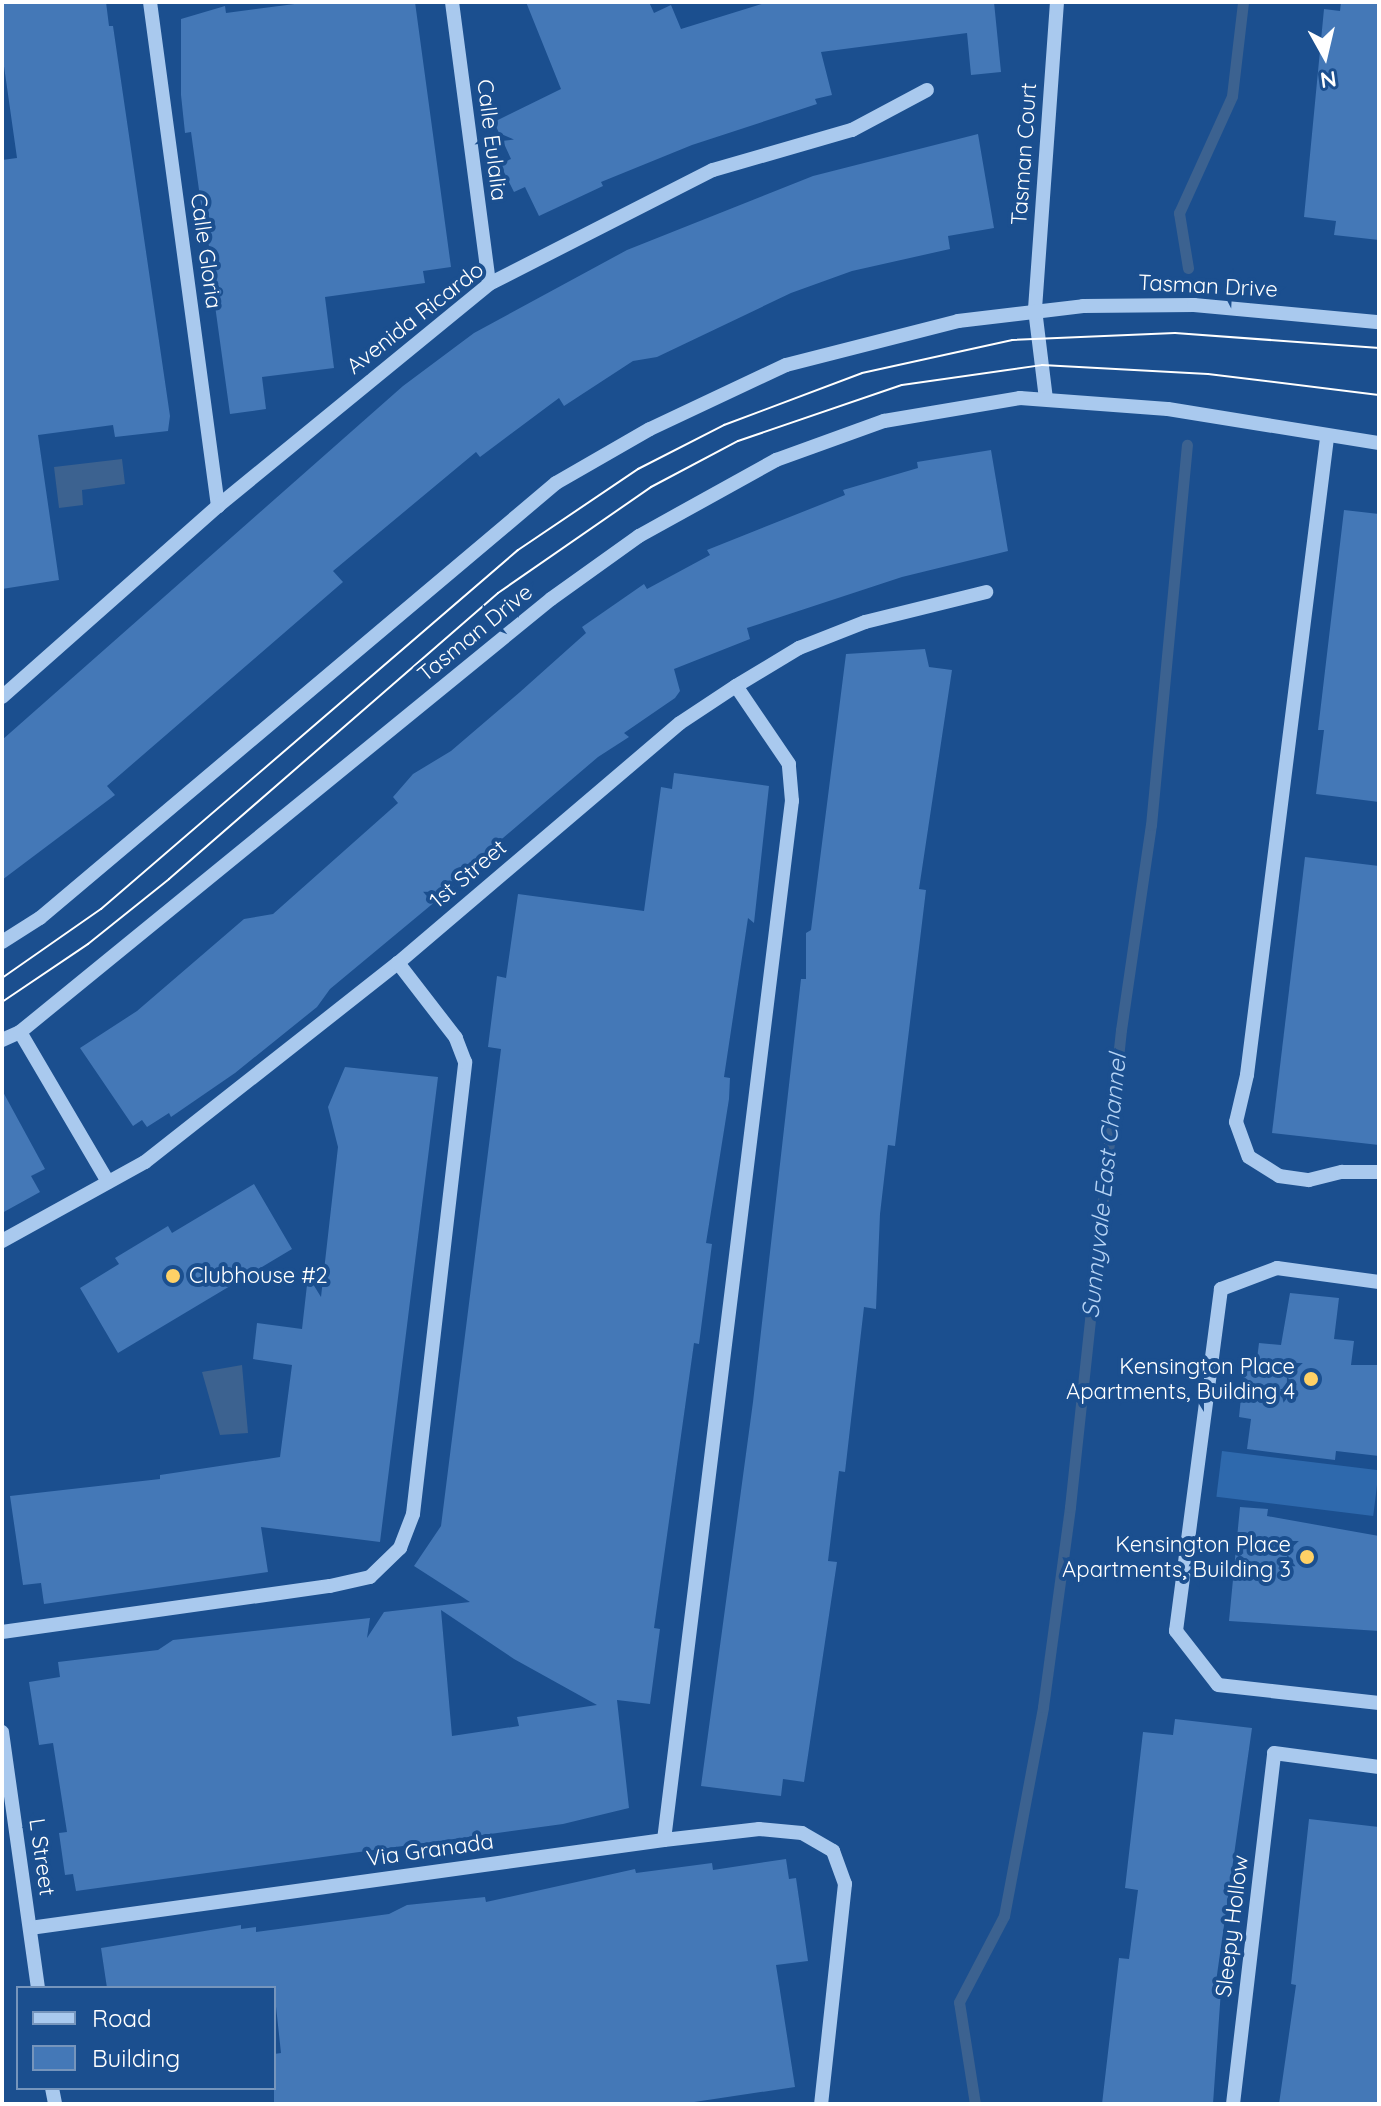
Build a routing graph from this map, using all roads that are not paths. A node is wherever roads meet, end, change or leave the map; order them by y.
1 (150, 2) edge
2 (452, 2) edge
3 (1057, 2) edge
4 (927, 90) dead end
5 (489, 284) junction
6 (1035, 309) junction
7 (1379, 322) edge
8 (1046, 399) junction
9 (1327, 438) junction
10 (1379, 443) edge
11 (218, 506) junction
12 (986, 592) dead end
13 (736, 686) junction
14 (2, 697) edge
15 (2, 942) edge
16 (398, 963) junction
17 (20, 1032) junction
18 (2, 1040) edge
19 (1379, 1172) edge
20 (108, 1182) junction
21 (2, 1241) edge
22 (1379, 1282) edge
23 (2, 1632) edge
24 (1379, 1703) edge
25 (2, 1732) edge
26 (1379, 1767) edge
27 (664, 1840) junction
28 (30, 1928) junction
29 (38, 1986) edge
30 (821, 2104) edge
31 (1233, 2104) edge

1 - 11 street, Calle Gloria
2 - 5 street, Calle Eulalia
3 - 6 street, Tasman Court
4 - 5 street, Avenida Ricardo
5 - 11 street, Avenida Ricardo
6 - 7 street, Tasman Drive
6 - 8 street
6 - 15 street, Tasman Drive
8 - 9 street, Tasman Drive
8 - 17 street, Tasman Drive
9 - 10 street, Tasman Drive
9 - 19 street
11 - 14 street, Avenida Ricardo
12 - 13 street, 1st Street
13 - 16 street, 1st Street
13 - 27 street
16 - 20 street, 1st Street
16 - 23 street
17 - 18 street, Tasman Drive
17 - 20 street
20 - 21 street, 1st Street
22 - 24 street
25 - 28 street, L Street
26 - 31 street, Sleepy Hollow
27 - 28 street, Via Granada
27 - 30 street, Via Granada
28 - 29 street, L Street

